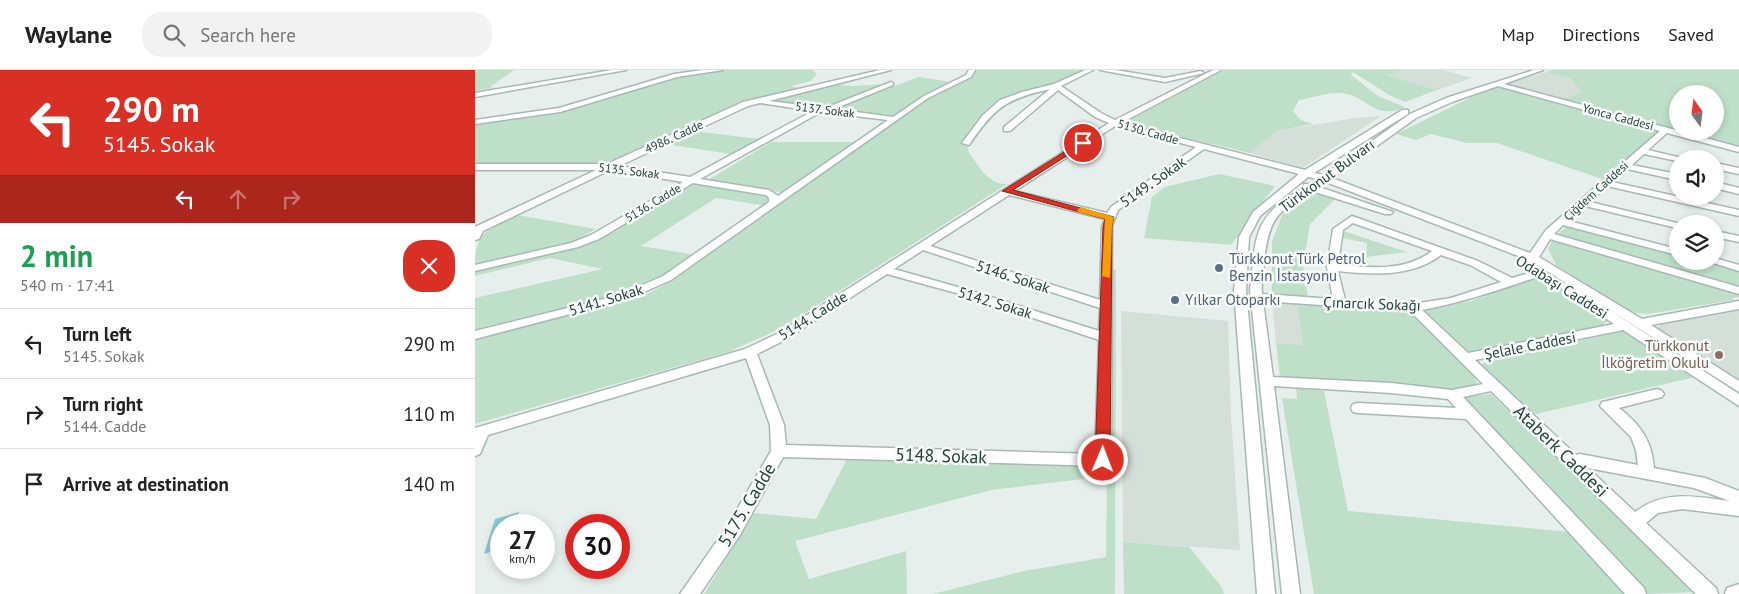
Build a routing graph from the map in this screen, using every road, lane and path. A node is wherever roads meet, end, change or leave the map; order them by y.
1 (607, 70) edge
2 (623, 70) edge
3 (721, 70) edge
4 (888, 70) edge
5 (972, 70) edge
6 (1090, 70) edge
7 (1103, 70) edge
8 (1217, 70) edge
9 (1521, 70) edge
10 (1540, 70) edge
11 (1136, 73) edge
12 (830, 83) junction
13 (1497, 84) junction
14 (1056, 87) junction
15 (475, 94) edge
16 (755, 101) junction
17 (823, 110) junction
18 (895, 119) junction
19 (475, 122) edge
20 (1113, 124) junction
21 (1007, 130) dead end
22 (1666, 130) junction
23 (966, 143) dead end
24 (1200, 148) junction
25 (1643, 150) junction
26 (1739, 150) edge
27 (1669, 156) edge
28 (1625, 166) junction
29 (475, 167) edge
30 (611, 167) junction
31 (1724, 168) edge
32 (1739, 171) edge
33 (1669, 175) edge
34 (1324, 178) junction
35 (692, 180) junction
36 (1305, 180) junction
37 (1605, 183) junction
38 (1724, 187) edge
39 (1739, 190) edge
40 (1006, 191) junction
41 (1584, 202) junction
42 (774, 203) junction
43 (1739, 213) edge
44 (1110, 217) junction
45 (1562, 222) junction
46 (1669, 223) edge
47 (476, 232) edge
48 (1548, 235) junction
49 (1724, 236) edge
50 (1739, 240) edge
51 (921, 246) junction
52 (1440, 250) junction
53 (1669, 250) edge
54 (1531, 261) junction
55 (1724, 264) edge
56 (1332, 267) junction
57 (475, 268) edge
58 (1739, 268) edge
59 (885, 270) junction
60 (1542, 272) junction
61 (1512, 282) junction
62 (1739, 291) edge
63 (1257, 297) junction
64 (1340, 304) junction
65 (1106, 306) junction
66 (1739, 306) edge
67 (1413, 308) junction
68 (1640, 323) junction
69 (1625, 326) junction
70 (475, 335) edge
71 (1104, 337) junction
72 (750, 352) junction
73 (1465, 358) junction
74 (1267, 381) junction
75 (1493, 386) junction
76 (1739, 387) edge
77 (1657, 394) dead end
78 (1451, 395) junction
79 (1739, 401) edge
80 (1358, 408) dead end
81 (1470, 414) junction
82 (479, 432) edge
83 (475, 450) edge
84 (779, 451) junction
85 (1103, 460) joint
86 (1580, 460) dead end
87 (1646, 473) junction
88 (1739, 498) edge
89 (1739, 509) edge
90 (1640, 518) dead end
91 (1739, 592) edge
92 (689, 594) edge
93 (1266, 594) edge
94 (1291, 594) edge
95 (1637, 594) edge
96 (1709, 594) edge
97 (1734, 594) edge

1 - 15 street
2 - 15 street
3 - 19 street
4 - 12 street, 4986. Cadde
5 - 18 street
6 - 14 street
7 - 11 street
8 - 11 street
8 - 20 street, 5144. Cadde
9 - 36 street, Türkkonut Bulvarı
10 - 13 street, Türkkonut Bulvarı
12 - 16 street, 4986. Cadde
12 - 17 street, 5136. Cadde
13 - 22 street, Yonca Caddesi
13 - 34 street, Türkkonut Bulvarı
14 - 20 street, 5130. Cadde
14 - 21 street
14 - 23 street
16 - 17 street, 5137. Sokak
16 - 30 street, 4986. Cadde
17 - 18 street, 5137. Sokak
17 - 35 street, 5136. Cadde
18 - 42 street
20 - 24 street, 5130. Cadde
20 - 40 street, 5144. Cadde
22 - 25 street, Çiğdem Caddesi
22 - 26 street, Yonca Caddesi
24 - 36 street, 5130. Cadde
24 - 44 street, 5149. Sokak
25 - 27 street
25 - 28 street, Çiğdem Caddesi
28 - 33 street
28 - 37 street, Çiğdem Caddesi
29 - 30 street, 5135. Sokak
30 - 35 street, 5135. Sokak
30 - 47 street, 4986. Cadde
31 - 32 street
34 - 36 street, Türkkonut Bulvarı
34 - 36 street, Odabaşı Caddesi
34 - 54 street, Odabaşı Caddesi
35 - 42 street, 5135. Sokak
35 - 57 street, 5136. Cadde
36 - 54 street, Odabaşı Caddesi
36 - 63 street, Türkkonut Bulvarı
36 - 93 street, Türkkonut Bulvarı
37 - 41 street, Çiğdem Caddesi
37 - 43 street
38 - 39 street
40 - 44 street
40 - 51 street, 5144. Cadde
41 - 45 street, Çiğdem Caddesi
41 - 46 street
42 - 70 street, 5141. Sokak
44 - 65 street, 5149. Sokak
45 - 48 street, Çiğdem Caddesi
45 - 53 street
48 - 54 street, Çiğdem Caddesi
48 - 62 street
49 - 50 street
51 - 59 street, 5144. Cadde
51 - 65 street, 5146. Sokak
52 - 56 street
52 - 56 street
52 - 61 street
54 - 60 street, Odabaşı Caddesi
54 - 68 street, Odabaşı Caddesi
55 - 58 street
56 - 64 street
59 - 71 street, 5142. Sokak
59 - 72 street, 5144. Cadde
60 - 61 street, Çınarcık Sokağı
60 - 69 street, Odabaşı Caddesi
61 - 67 street, Çınarcık Sokağı
63 - 64 street, Çınarcık Sokağı
63 - 74 street, Türkkonut Bulvarı
64 - 67 street, Çınarcık Sokağı
65 - 71 street, 5149. Sokak
66 - 68 street
67 - 73 street, Ataberk Caddesi
68 - 76 street, Odabaşı Caddesi
69 - 73 street, Şelale Caddesi
69 - 79 street, Odabaşı Caddesi
71 - 85 street, 5149. Sokak
72 - 82 street, 5144. Cadde
72 - 84 street, 5175. Cadde
73 - 75 street, Ataberk Caddesi
74 - 78 street
74 - 94 street, Türkkonut Bulvarı
75 - 78 street
75 - 96 street, Ataberk Caddesi
77 - 87 street
78 - 81 street
80 - 81 street
81 - 95 street
82 - 83 street
84 - 85 street, 5148. Sokak
84 - 92 street, 5175. Cadde
86 - 87 street
87 - 88 street
89 - 90 street
91 - 97 street

